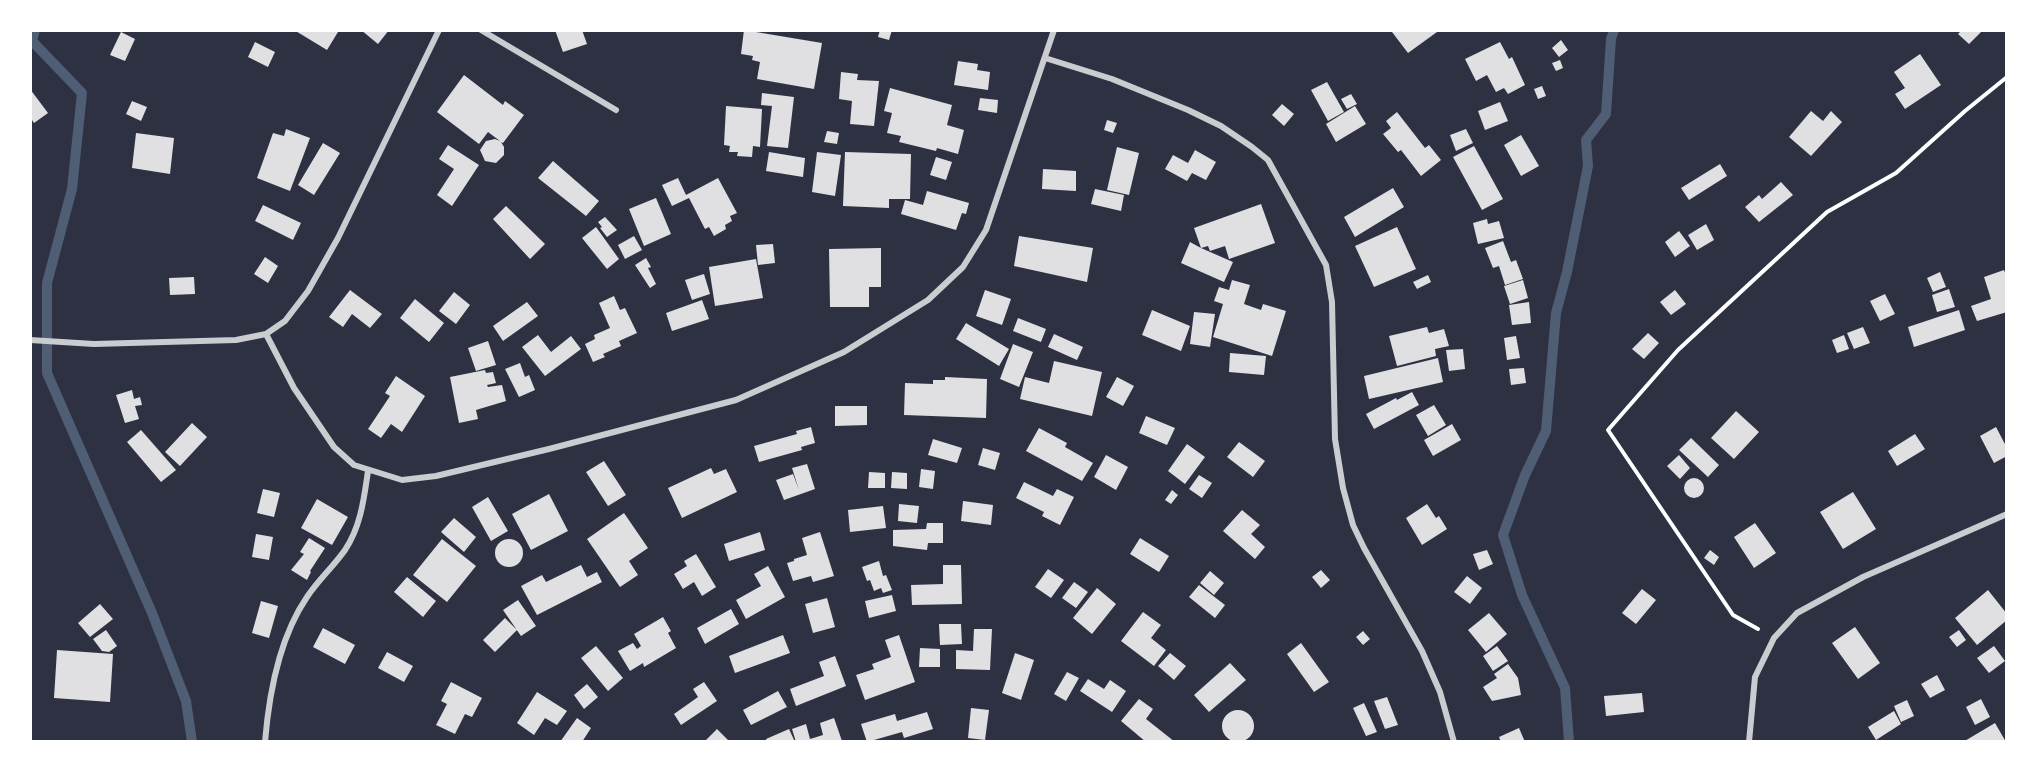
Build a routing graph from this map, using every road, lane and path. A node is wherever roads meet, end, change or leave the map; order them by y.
1 (438, 30) edge
2 (481, 30) edge
3 (1054, 30) edge
4 (1045, 58) junction
5 (2007, 76) edge
6 (616, 110) dead end
7 (266, 334) junction
8 (30, 340) edge
9 (368, 471) junction
10 (2007, 514) edge
11 (1774, 638) junction
12 (265, 742) edge
13 (1454, 742) edge
14 (1749, 742) edge

1 - 7 street
2 - 6 street
3 - 4 street
4 - 9 street
4 - 13 street
5 - 11 path
7 - 8 street
7 - 9 street
9 - 12 street
10 - 11 street
11 - 14 street

